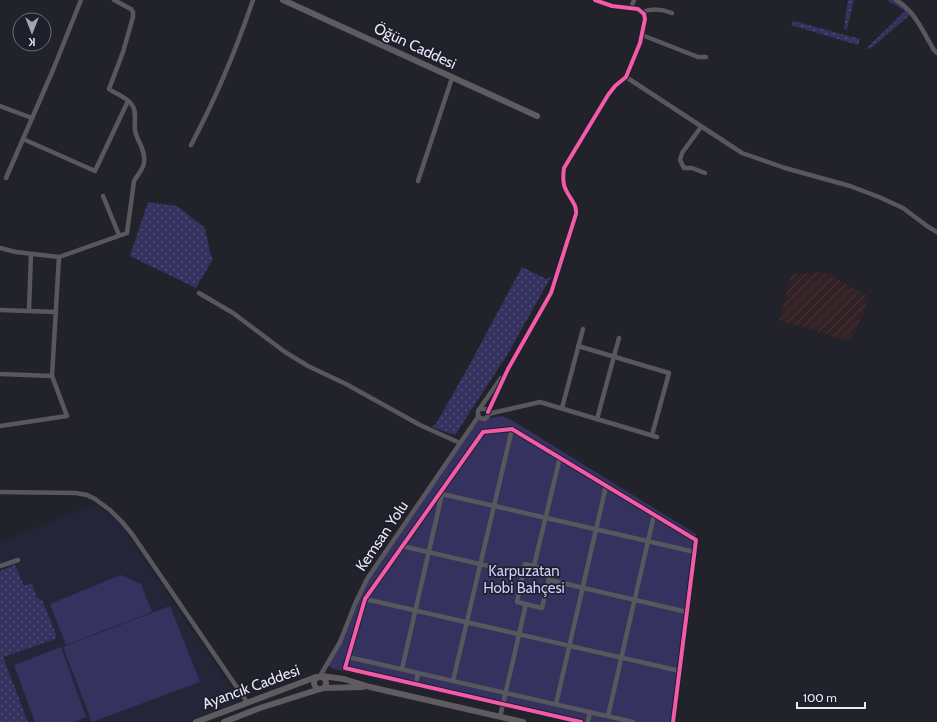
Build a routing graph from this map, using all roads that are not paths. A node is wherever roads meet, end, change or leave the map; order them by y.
1 (81, 0) edge
2 (114, 0) edge
3 (253, 0) edge
4 (283, 0) edge
5 (595, 0) edge
6 (619, 0) edge
7 (634, 0) edge
8 (896, 0) edge
9 (618, 7) junction
10 (631, 8) junction
11 (642, 12) junction
12 (672, 13) dead end
13 (642, 35) junction
14 (937, 53) edge
15 (706, 57) dead end
16 (626, 77) junction
17 (452, 78) junction
18 (128, 101) junction
19 (0, 106) edge
20 (537, 116) dead end
21 (32, 118) junction
22 (701, 127) junction
23 (23, 139) junction
24 (191, 145) dead end
25 (705, 173) dead end
26 (6, 178) dead end
27 (418, 181) dead end
28 (103, 196) dead end
29 (937, 232) edge
30 (119, 235) junction
31 (0, 248) edge
32 (31, 254) junction
33 (59, 257) junction
34 (199, 293) dead end
35 (0, 310) edge
36 (29, 311) junction
37 (56, 312) junction
38 (583, 329) dead end
39 (619, 338) dead end
40 (578, 346) junction
41 (614, 357) junction
42 (508, 369) junction
43 (0, 374) edge
44 (52, 376) junction
45 (562, 408) junction
46 (480, 409) junction
47 (488, 413) junction
48 (478, 417) junction
49 (597, 419) junction
50 (0, 426) edge
51 (512, 429) junction
52 (460, 443) junction
53 (560, 458) junction
54 (606, 486) junction
55 (0, 492) edge
56 (441, 493) junction
57 (494, 506) junction
58 (654, 514) junction
59 (546, 518) junction
60 (596, 529) junction
61 (648, 541) junction
62 (402, 546) junction
63 (428, 552) junction
64 (695, 552) junction
65 (18, 560) dead end
66 (480, 564) junction
67 (0, 566) edge
68 (534, 566) junction
69 (523, 574) junction
70 (549, 580) junction
71 (583, 588) junction
72 (364, 599) junction
73 (635, 600) junction
74 (526, 604) junction
75 (415, 610) junction
76 (687, 612) junction
77 (467, 622) junction
78 (519, 634) junction
79 (570, 646) junction
80 (348, 657) junction
81 (621, 658) junction
82 (402, 669) junction
83 (680, 671) junction
84 (418, 673) junction
85 (319, 677) junction
86 (453, 681) junction
87 (416, 684) junction
88 (370, 687) junction
89 (322, 688) junction
90 (505, 693) junction
91 (247, 702) junction
92 (503, 704) junction
93 (556, 704) junction
94 (590, 712) junction
95 (608, 716) junction
96 (500, 717) junction
97 (196, 722) edge
98 (224, 722) edge
99 (522, 722) edge
100 (581, 722) edge
101 (588, 722) edge
102 (633, 722) edge
103 (673, 722) edge

1 - 21 street
2 - 18 street
3 - 24 street
4 - 17 street, Öğün Caddesi
5 - 9 street
6 - 9 street
7 - 10 street
8 - 14 street
9 - 10 street
10 - 11 street
11 - 12 street
11 - 13 street
13 - 15 street
13 - 16 street
16 - 22 street
16 - 42 street
17 - 20 street, Öğün Caddesi
17 - 27 street
18 - 23 street
18 - 30 street
19 - 21 street
21 - 23 street
22 - 25 street
22 - 29 street
23 - 26 street
28 - 30 street
30 - 33 street
31 - 32 street
32 - 33 street
32 - 36 street
33 - 37 street
34 - 52 street
35 - 36 street
36 - 37 street
37 - 44 street
38 - 40 street
39 - 41 street
40 - 41 street
40 - 45 street
41 - 49 street
41 - 49 street
42 - 46 street
42 - 47 street
43 - 44 street
44 - 50 street
45 - 47 street
45 - 49 street
46 - 47 street
46 - 48 street
47 - 48 street
48 - 52 street, Kemsan Yolu
51 - 53 street
51 - 56 street
51 - 57 street
52 - 85 street, Kemsan Yolu
53 - 54 street
53 - 59 street
54 - 58 street
54 - 60 street
55 - 91 street
56 - 57 street
56 - 62 street
56 - 63 street
57 - 59 street
57 - 66 street
58 - 61 street
58 - 64 street
59 - 60 street
59 - 68 street
60 - 61 street
60 - 71 street
61 - 64 street
61 - 73 street
62 - 63 street
62 - 72 street
63 - 66 street
63 - 75 street
64 - 76 street
65 - 67 street
66 - 69 street
66 - 77 street
68 - 69 street
68 - 70 street
69 - 74 street
70 - 71 street
70 - 74 street
71 - 73 street
71 - 79 street
72 - 75 street
72 - 80 street
73 - 76 street
73 - 81 street
74 - 78 street
75 - 77 street
75 - 82 street
76 - 83 street
77 - 78 street
77 - 86 street
78 - 79 street
78 - 90 street
79 - 81 street
79 - 93 street
80 - 82 street
80 - 87 street
81 - 83 street
81 - 95 street
82 - 84 street
83 - 103 street
84 - 86 street
84 - 87 street
85 - 88 street, Ayancık Caddesi
85 - 89 street
85 - 89 street
85 - 91 street, Ayancık Caddesi
86 - 90 street
87 - 92 street
88 - 89 street, Ayancık Caddesi
88 - 96 street, Ayancık Caddesi
89 - 98 street, Ayancık Caddesi
90 - 92 street
90 - 93 street
91 - 97 street, Ayancık Caddesi
92 - 96 street
92 - 100 street
93 - 94 street
94 - 95 street
94 - 101 street
95 - 102 street
96 - 99 street, Ayancık Caddesi

